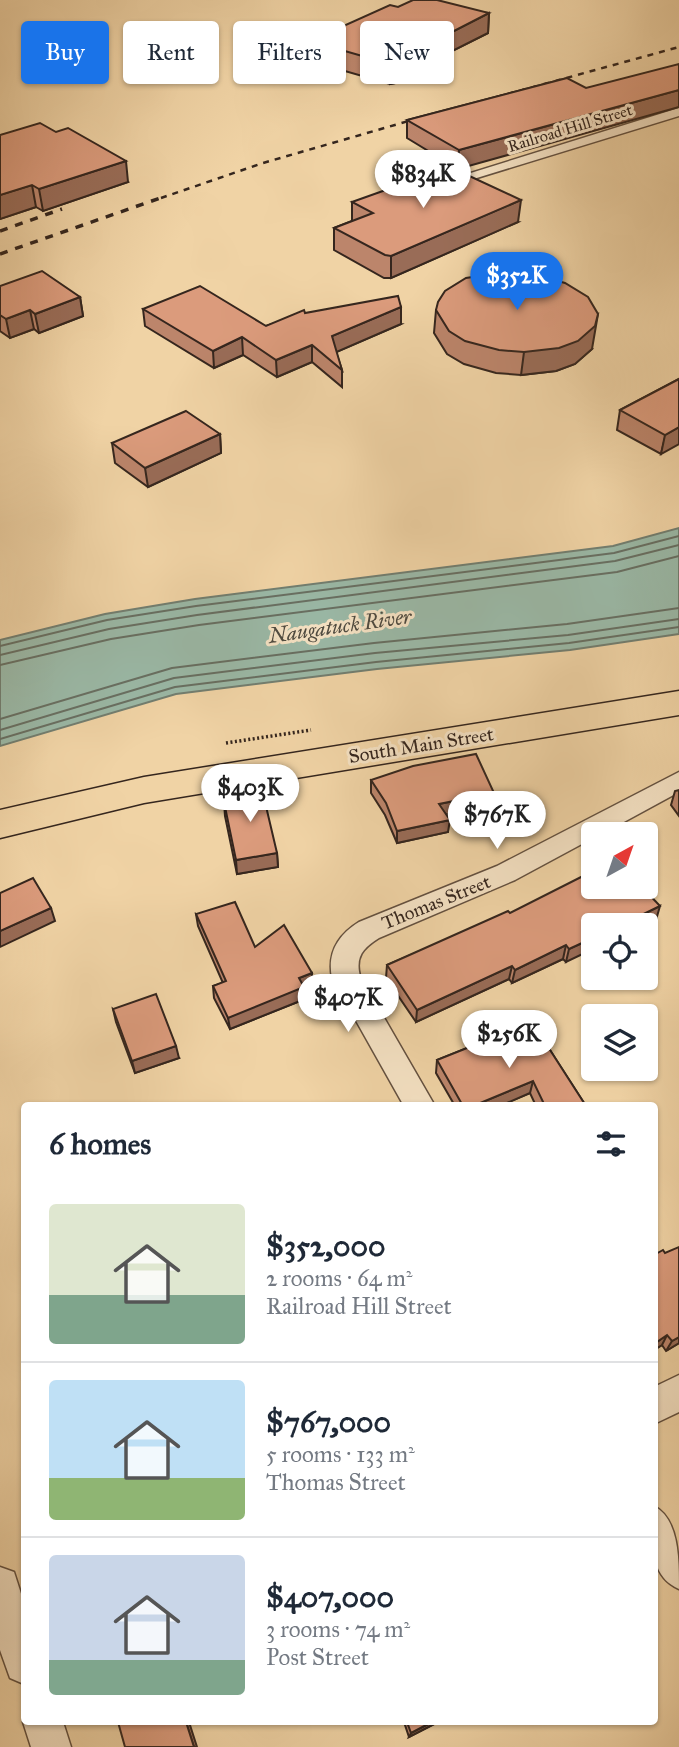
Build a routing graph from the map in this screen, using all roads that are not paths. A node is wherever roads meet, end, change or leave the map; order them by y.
1 (679, 112) edge
2 (430, 187) edge
3 (679, 703) edge
4 (679, 780) edge
5 (0, 824) edge
6 (345, 951) joint
7 (418, 1102) edge
8 (679, 1393) edge
9 (658, 1405) edge
10 (658, 1531) edge
11 (679, 1570) edge
12 (0, 1586) edge
13 (21, 1654) edge
14 (44, 1725) edge
15 (51, 1747) edge

1 - 2 street, Railroad Hill Street
3 - 5 main road, South Main Street
4 - 6 street, Thomas Street
6 - 7 street
8 - 9 street
10 - 11 street
12 - 13 street
14 - 15 street

